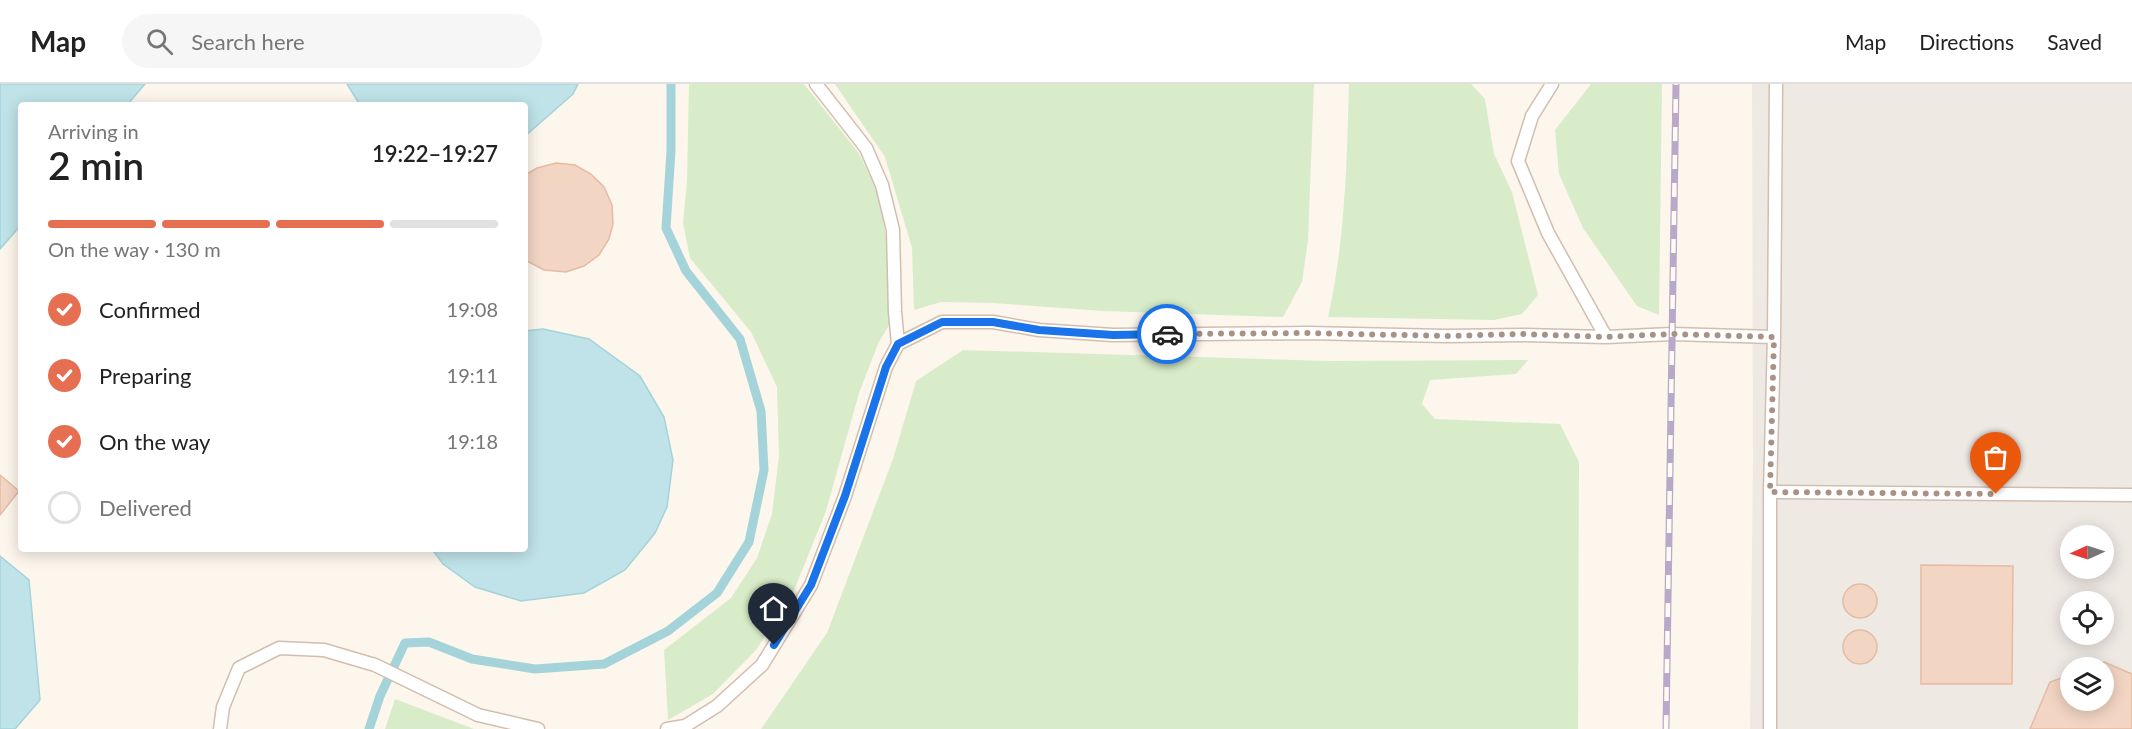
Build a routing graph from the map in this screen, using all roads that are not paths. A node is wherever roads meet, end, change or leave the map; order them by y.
1 (816, 84) edge
2 (1552, 84) edge
3 (1776, 84) edge
4 (1606, 337) junction
5 (1774, 337) junction
6 (898, 344) junction
7 (1770, 492) junction
8 (2132, 495) edge
9 (686, 728) edge
10 (220, 729) edge
11 (538, 729) edge
12 (668, 729) edge
13 (1770, 729) edge

1 - 6 lane
2 - 4 lane
3 - 5 lane
4 - 5 lane
4 - 6 lane
5 - 7 lane
6 - 9 lane
7 - 8 lane
7 - 13 lane
9 - 12 lane
10 - 11 lane

